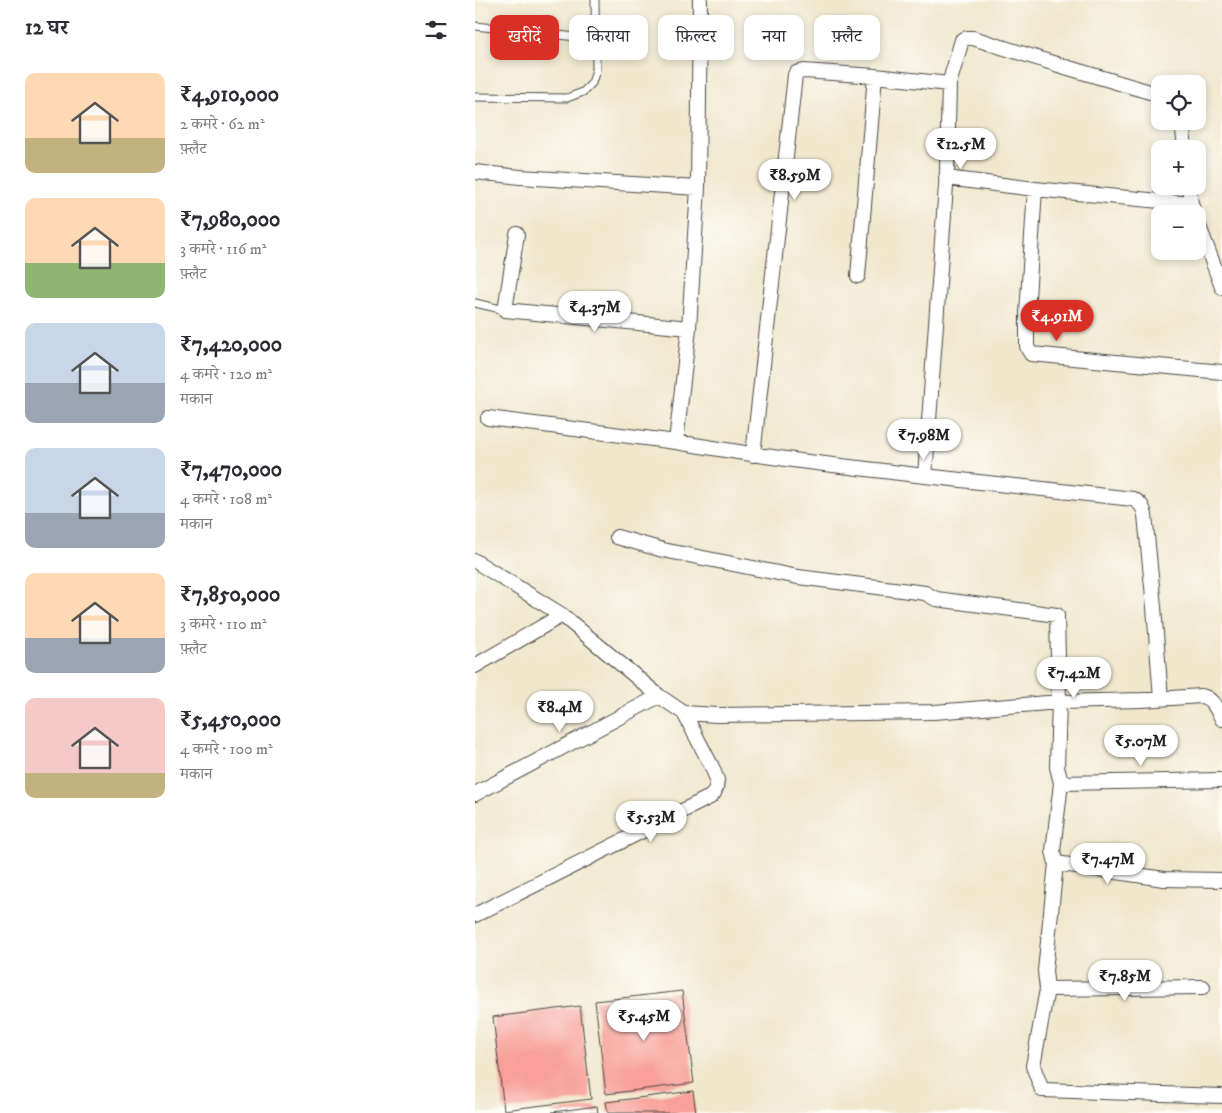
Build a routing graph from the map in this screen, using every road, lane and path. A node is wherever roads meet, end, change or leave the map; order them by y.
1 (595, 0) edge
2 (700, 0) edge
3 (595, 15) edge
4 (475, 26) edge
5 (569, 36) edge
6 (596, 60) edge
7 (875, 76) junction
8 (949, 84) junction
9 (1151, 92) edge
10 (475, 97) edge
11 (475, 172) edge
12 (946, 178) junction
13 (698, 188) junction
14 (1035, 189) junction
15 (1161, 205) edge
16 (517, 234) dead end
17 (1206, 244) edge
18 (858, 276) dead end
19 (1222, 286) edge
20 (475, 304) edge
21 (505, 310) junction
22 (689, 328) junction
23 (1222, 372) edge
24 (488, 418) dead end
25 (676, 442) junction
26 (753, 454) junction
27 (925, 476) junction
28 (617, 537) dead end
29 (475, 561) edge
30 (562, 615) junction
31 (475, 666) edge
32 (659, 696) junction
33 (1161, 699) junction
34 (1059, 702) junction
35 (684, 713) junction
36 (1222, 719) edge
37 (1222, 780) edge
38 (1061, 783) junction
39 (475, 794) edge
40 (1056, 863) junction
41 (1222, 880) edge
42 (475, 915) edge
43 (1203, 986) dead end
44 (1047, 989) junction
45 (1222, 1096) edge

1 - 3 lane
2 - 13 street
4 - 5 lane
6 - 10 lane
7 - 8 street
7 - 18 street
7 - 26 street
8 - 9 street
8 - 12 street
11 - 13 street
12 - 14 street
12 - 27 street
13 - 22 street
14 - 15 street
14 - 23 street
16 - 21 street
17 - 19 street
20 - 21 lane
21 - 22 street
22 - 25 street
24 - 25 street
25 - 26 street
26 - 27 street
27 - 33 street
28 - 34 street
29 - 30 street
30 - 31 street
30 - 32 street
32 - 35 street
32 - 39 street
33 - 34 street
33 - 36 street
34 - 35 street
34 - 38 street
35 - 42 street
37 - 38 street
38 - 40 street
40 - 41 street
40 - 44 street
43 - 44 street
44 - 45 street

